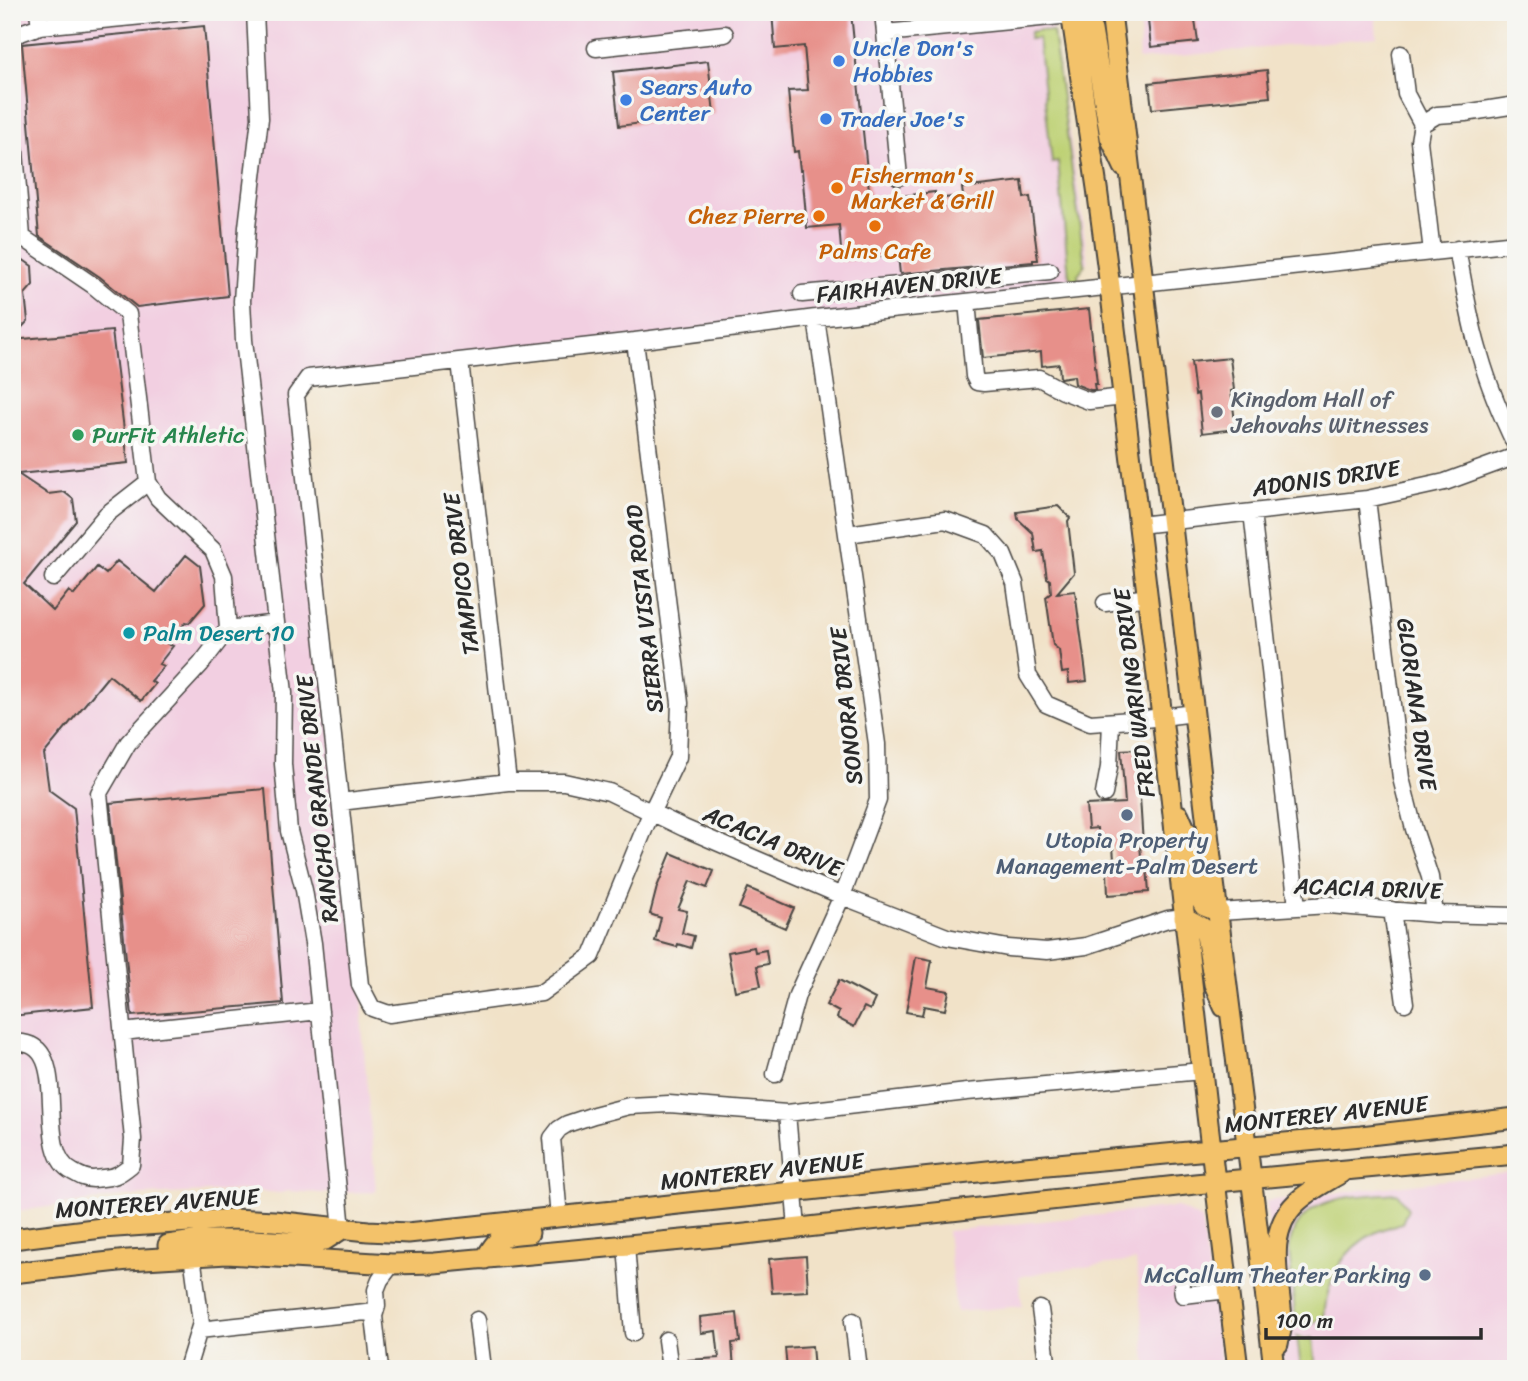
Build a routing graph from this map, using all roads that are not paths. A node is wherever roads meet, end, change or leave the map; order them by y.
1 (184, 12) edge
2 (255, 12) edge
3 (883, 12) edge
4 (1111, 12) edge
5 (1071, 14) edge
6 (39, 19) edge
7 (884, 33) junction
8 (725, 34) dead end
9 (12, 36) edge
10 (596, 48) dead end
11 (1401, 54) dead end
12 (1516, 106) edge
13 (12, 115) edge
14 (1422, 124) junction
15 (899, 177) dead end
16 (1132, 184) junction
17 (1516, 243) edge
18 (1457, 249) junction
19 (1432, 252) junction
20 (1050, 271) dead end
21 (1145, 283) junction
22 (1110, 287) junction
23 (802, 294) dead end
24 (967, 302) junction
25 (816, 318) junction
26 (635, 341) junction
27 (460, 361) junction
28 (308, 378) joint
29 (1123, 397) junction
30 (1516, 446) edge
31 (1516, 456) edge
32 (148, 482) junction
33 (1367, 499) junction
34 (1252, 512) junction
35 (1172, 521) junction
36 (1139, 525) junction
37 (848, 534) junction
38 (53, 578) dead end
39 (1148, 597) junction
40 (1105, 603) dead end
41 (276, 623) junction
42 (228, 629) junction
43 (1195, 713) junction
44 (1162, 717) junction
45 (1111, 722) junction
46 (509, 782) junction
47 (1171, 793) junction
48 (1104, 794) dead end
49 (340, 802) junction
50 (651, 813) junction
51 (842, 896) junction
52 (1297, 907) junction
53 (1392, 910) junction
54 (1219, 912) junction
55 (1435, 914) junction
56 (1516, 916) edge
57 (1184, 917) junction
58 (1405, 1003) dead end
59 (372, 1008) joint
60 (320, 1011) junction
61 (1232, 1020) junction
62 (122, 1032) junction
63 (12, 1043) edge
64 (1202, 1071) junction
65 (775, 1074) dead end
66 (787, 1113) junction
67 (1516, 1118) edge
68 (1248, 1147) junction
69 (1212, 1151) junction
70 (1516, 1154) edge
71 (1343, 1171) junction
72 (1252, 1179) junction
73 (1216, 1183) junction
74 (794, 1192) junction
75 (559, 1217) junction
76 (797, 1228) junction
77 (342, 1229) junction
78 (12, 1239) edge
79 (626, 1245) junction
80 (192, 1255) junction
81 (485, 1259) junction
82 (128, 1260) junction
83 (392, 1264) junction
84 (12, 1273) edge
85 (1182, 1287) dead end
86 (1229, 1290) junction
87 (1040, 1309) dead end
88 (375, 1311) junction
89 (477, 1320) dead end
90 (853, 1321) dead end
91 (199, 1330) junction
92 (633, 1333) dead end
93 (666, 1340) dead end
94 (1273, 1367) edge
95 (187, 1369) edge
96 (380, 1369) edge
97 (483, 1369) edge
98 (670, 1369) edge
99 (859, 1369) edge
100 (1048, 1369) edge
101 (1238, 1369) edge

1 - 6 street
2 - 41 street
3 - 7 street
4 - 16 main road
5 - 7 street
5 - 16 main road
5 - 22 main road, FRED WARING DRIVE
6 - 9 street
7 - 15 street
8 - 10 street
11 - 14 street
12 - 14 street
13 - 32 street
14 - 19 street
16 - 21 main road
17 - 18 street, FAIRHAVEN DRIVE
18 - 19 street, FAIRHAVEN DRIVE
18 - 30 street
19 - 21 street, FAIRHAVEN DRIVE
20 - 23 street
21 - 22 street, FAIRHAVEN DRIVE
21 - 35 main road
22 - 24 street, FAIRHAVEN DRIVE
22 - 29 main road, FRED WARING DRIVE
24 - 25 street, FAIRHAVEN DRIVE
24 - 29 street
25 - 26 street, FAIRHAVEN DRIVE
25 - 37 street, SONORA DRIVE
26 - 27 street, FAIRHAVEN DRIVE
26 - 50 street, SIERRA VISTA ROAD
27 - 28 street, FAIRHAVEN DRIVE
27 - 46 street, TAMPICO DRIVE
28 - 49 street, RANCHO GRANDE DRIVE
29 - 36 main road, FRED WARING DRIVE
31 - 33 street, ADONIS DRIVE
32 - 38 street
32 - 42 street
33 - 34 street, ADONIS DRIVE
33 - 55 street, GLORIANA DRIVE
34 - 35 street, ADONIS DRIVE
34 - 52 street
35 - 36 street, ADONIS DRIVE
35 - 43 main road
36 - 39 main road, FRED WARING DRIVE
37 - 45 street
37 - 51 street, SONORA DRIVE
39 - 40 street
39 - 44 main road, FRED WARING DRIVE
41 - 42 street
41 - 60 street
42 - 62 street
43 - 44 street
43 - 54 main road
44 - 45 street
44 - 47 main road, FRED WARING DRIVE
45 - 48 street
46 - 49 street, ACACIA DRIVE
46 - 50 street, ACACIA DRIVE
47 - 54 main road
47 - 57 main road, FRED WARING DRIVE
49 - 59 street, RANCHO GRANDE DRIVE
50 - 51 street, ACACIA DRIVE
50 - 59 street, SIERRA VISTA ROAD
51 - 57 street, ACACIA DRIVE
51 - 65 street, SONORA DRIVE
52 - 53 street, ACACIA DRIVE
52 - 54 street, ACACIA DRIVE
53 - 55 street, ACACIA DRIVE
53 - 58 street
54 - 61 main road
55 - 56 street, ACACIA DRIVE
57 - 61 main road
57 - 64 main road, FRED WARING DRIVE
60 - 62 street
60 - 77 street
61 - 68 main road
62 - 63 street
64 - 66 street
64 - 69 main road, FRED WARING DRIVE
66 - 74 street
66 - 75 street
67 - 68 main road, MONTEREY AVENUE
68 - 69 main road, MONTEREY AVENUE
68 - 72 main road
69 - 73 main road, FRED WARING DRIVE
69 - 74 main road, MONTEREY AVENUE
70 - 71 main road
71 - 72 main road
71 - 94 main road
72 - 73 main road
72 - 94 main road
73 - 76 main road
73 - 86 main road, FRED WARING DRIVE
74 - 75 main road, MONTEREY AVENUE
74 - 76 street
75 - 77 main road, MONTEREY AVENUE
75 - 81 main road
76 - 79 main road
77 - 78 main road, MONTEREY AVENUE
77 - 82 main road
79 - 81 main road
79 - 92 street
80 - 82 main road
80 - 83 main road
80 - 91 street
81 - 83 main road
82 - 84 main road
83 - 88 street
85 - 86 street
86 - 101 main road, FRED WARING DRIVE
87 - 100 street
88 - 91 street
88 - 96 street
89 - 97 street
90 - 99 street
91 - 95 street
93 - 98 street

